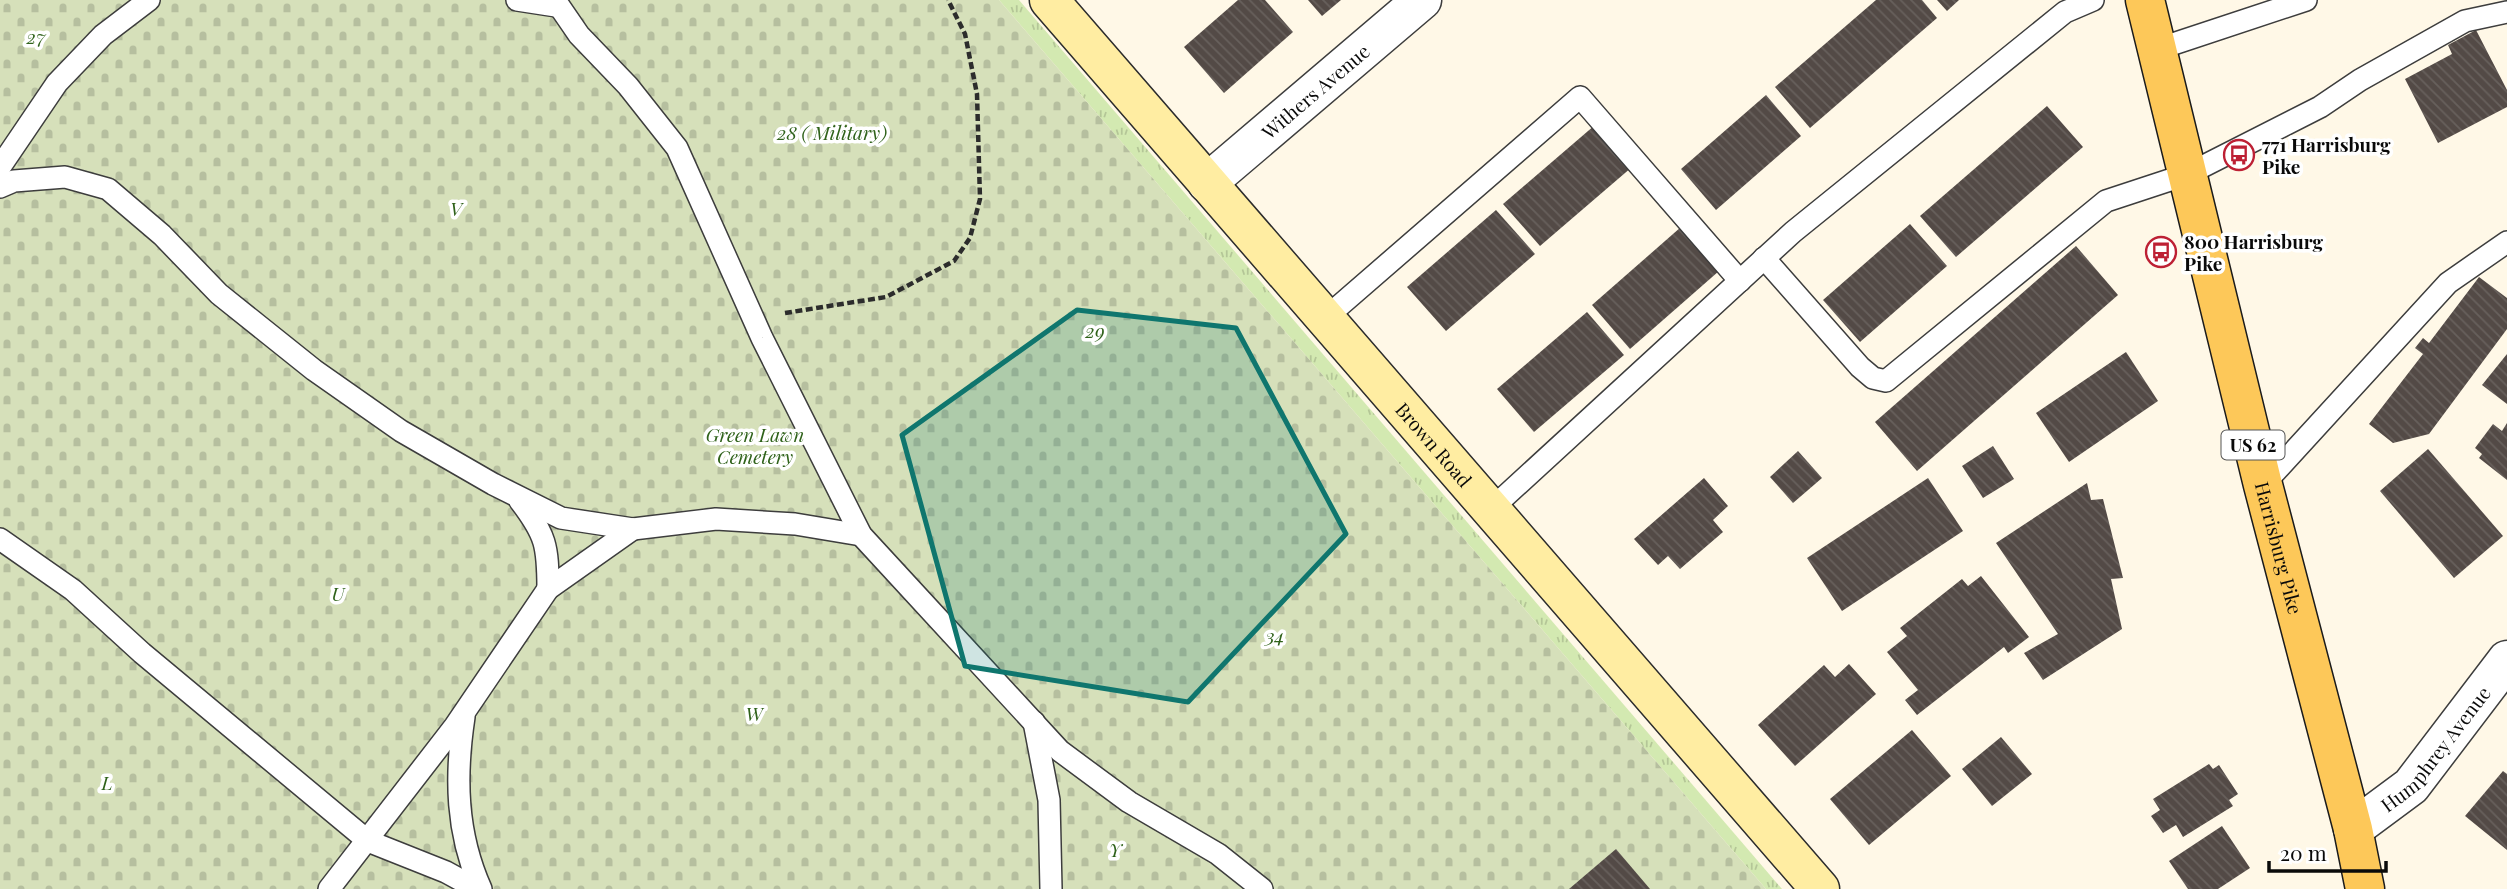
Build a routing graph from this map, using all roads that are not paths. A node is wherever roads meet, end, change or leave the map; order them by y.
1 (149, 0) edge
2 (517, 0) edge
3 (1049, 0) edge
4 (1422, 0) edge
5 (2093, 0) edge
6 (2146, 0) edge
7 (2306, 0) edge
8 (555, 3) edge
9 (2507, 12) edge
10 (2158, 49) junction
11 (0, 167) edge
12 (2188, 174) junction
13 (1207, 183) junction
14 (0, 187) edge
15 (2507, 242) edge
16 (1765, 258) junction
17 (1740, 281) junction
18 (1324, 320) junction
19 (2263, 485) junction
20 (517, 497) junction
21 (1489, 511) junction
22 (633, 529) junction
23 (861, 535) junction
24 (1, 537) edge
25 (548, 589) junction
26 (2507, 660) edge
27 (465, 711) junction
28 (1034, 722) junction
29 (2353, 829) junction
30 (368, 841) junction
31 (329, 889) edge
32 (479, 889) edge
33 (1051, 889) edge
34 (1262, 889) edge
35 (1820, 889) edge
36 (2365, 889) edge

1 - 11 lane
2 - 8 lane
3 - 13 main road, Brown Road
4 - 13 street, Withers Avenue
5 - 16 lane
6 - 10 main road, Harrisburg Pike / US 62
7 - 10 lane
8 - 23 lane
9 - 12 lane
10 - 12 main road, Harrisburg Pike / US 62
12 - 16 lane
12 - 19 main road, Harrisburg Pike / US 62
13 - 18 main road, Brown Road
14 - 20 lane
15 - 19 lane
16 - 17 lane
17 - 18 lane
17 - 21 lane
18 - 21 main road, Brown Road
19 - 29 main road, Harrisburg Pike / US 62
20 - 22 lane
20 - 25 lane
21 - 35 main road, Brown Road
22 - 23 lane
22 - 25 lane
23 - 28 lane
24 - 30 lane
25 - 27 lane
26 - 29 street, Humphrey Avenue
27 - 30 lane
27 - 32 lane
28 - 33 lane
28 - 34 lane
29 - 36 main road, Harrisburg Pike / US 62
30 - 31 lane
30 - 32 lane

